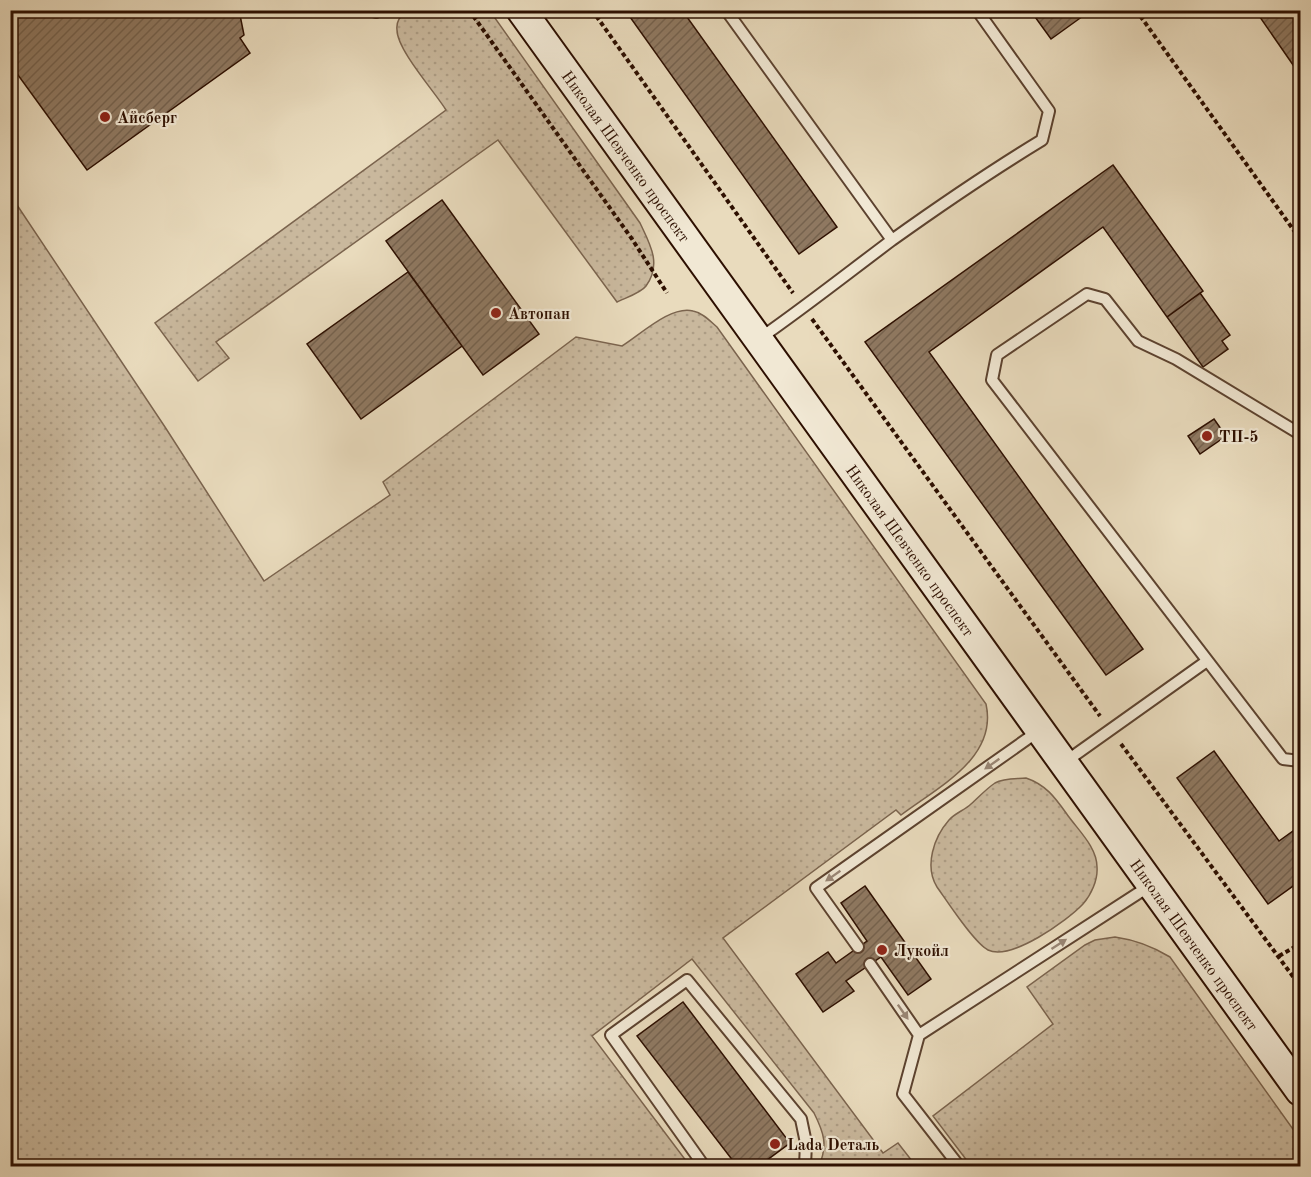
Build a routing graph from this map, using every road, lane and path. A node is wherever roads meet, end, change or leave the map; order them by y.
1 (469, 10) edge
2 (521, 10) edge
3 (592, 10) edge
4 (726, 10) edge
5 (977, 10) edge
6 (1136, 10) edge
7 (1300, 239) edge
8 (892, 240) junction
9 (667, 293) dead end
10 (804, 308) junction
11 (759, 339) junction
12 (1300, 434) edge
13 (1207, 661) junction
14 (1040, 730) junction
15 (1111, 730) junction
16 (1300, 761) edge
17 (1065, 762) junction
18 (1151, 885) junction
19 (1300, 944) edge
20 (858, 947) dead end
21 (1279, 956) junction
22 (870, 964) dead end
23 (1300, 986) edge
24 (919, 1035) junction
25 (1300, 1091) edge
26 (704, 1167) edge
27 (805, 1167) edge
28 (959, 1167) edge

1 - 9 path
2 - 11 main road, Николая Шевченко проспект
3 - 10 path
4 - 8 lane
5 - 8 lane
6 - 7 path
8 - 10 lane
10 - 11 lane
10 - 15 path
11 - 14 main road, Николая Шевченко проспект
12 - 13 lane
13 - 15 lane
13 - 16 lane
14 - 17 main road, Николая Шевченко проспект
14 -> 20 lane
15 - 17 lane
15 - 21 path
17 - 18 main road, Николая Шевченко проспект
24 -> 18 lane
18 - 25 main road, Николая Шевченко проспект
19 - 21 path
21 - 23 path
22 -> 24 lane
24 - 28 lane
26 - 27 lane

